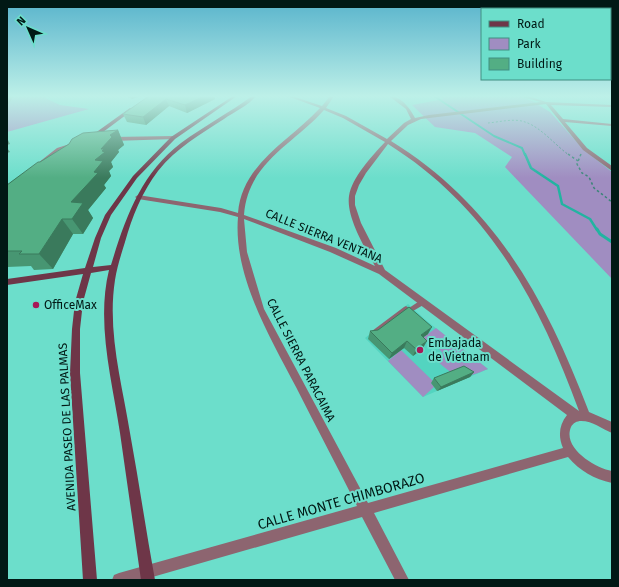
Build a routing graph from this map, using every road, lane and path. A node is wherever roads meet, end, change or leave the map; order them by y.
1 (112, 123) edge
2 (195, 123) edge
3 (214, 123) edge
4 (306, 123) edge
5 (353, 123) edge
6 (407, 123) edge
7 (528, 123) edge
8 (563, 123) edge
9 (595, 123) edge
10 (612, 125) edge
11 (173, 138) junction
12 (89, 140) joint
13 (389, 142) junction
14 (77, 143) edge
15 (182, 145) junction
16 (586, 149) junction
17 (578, 161) junction
18 (37, 166) edge
19 (612, 169) edge
20 (138, 197) junction
21 (612, 202) edge
22 (241, 216) junction
23 (114, 267) junction
24 (88, 270) junction
25 (382, 272) junction
26 (7, 282) edge
27 (423, 302) junction
28 (409, 312) junction
29 (420, 321) edge
30 (373, 334) edge
31 (581, 416) junction
32 (612, 428) edge
33 (571, 451) junction
34 (612, 477) edge
35 (365, 511) junction
36 (147, 576) edge
37 (90, 580) edge
38 (119, 580) edge
39 (402, 580) edge

1 - 12 main road
2 - 11 main road, AVENIDA PASEO DE LAS PALMAS
3 - 15 main road
4 - 22 street, CALLE SIERRA PARACAIMA
5 - 13 street
6 - 13 street
7 - 17 path
8 - 16 street
9 - 10 street
11 - 12 street
11 - 15 main road
11 - 24 main road, AVENIDA PASEO DE LAS PALMAS
13 - 25 street
13 - 31 street
14 - 18 lane
15 - 20 main road
16 - 17 path
16 - 19 street
17 - 21 path
20 - 22 street, CALLE SIERRA VENTANA
20 - 23 main road
22 - 25 street, CALLE SIERRA VENTANA
22 - 35 street, CALLE SIERRA PARACAIMA
23 - 24 main road
23 - 36 main road
24 - 26 main road
24 - 37 main road, AVENIDA PASEO DE LAS PALMAS
25 - 27 street, CALLE SIERRA VENTANA
27 - 28 lane
27 - 31 street, CALLE SIERRA VENTANA
28 - 29 lane
28 - 30 lane
31 - 32 street, CALLE SIERRA VENTANA
31 - 33 street
33 - 34 street
33 - 35 street, CALLE MONTE CHIMBORAZO
35 - 36 street, CALLE MONTE CHIMBORAZO
35 - 39 street, CALLE SIERRA PARACAIMA
36 - 38 street, CALLE MONTE CHIMBORAZO

